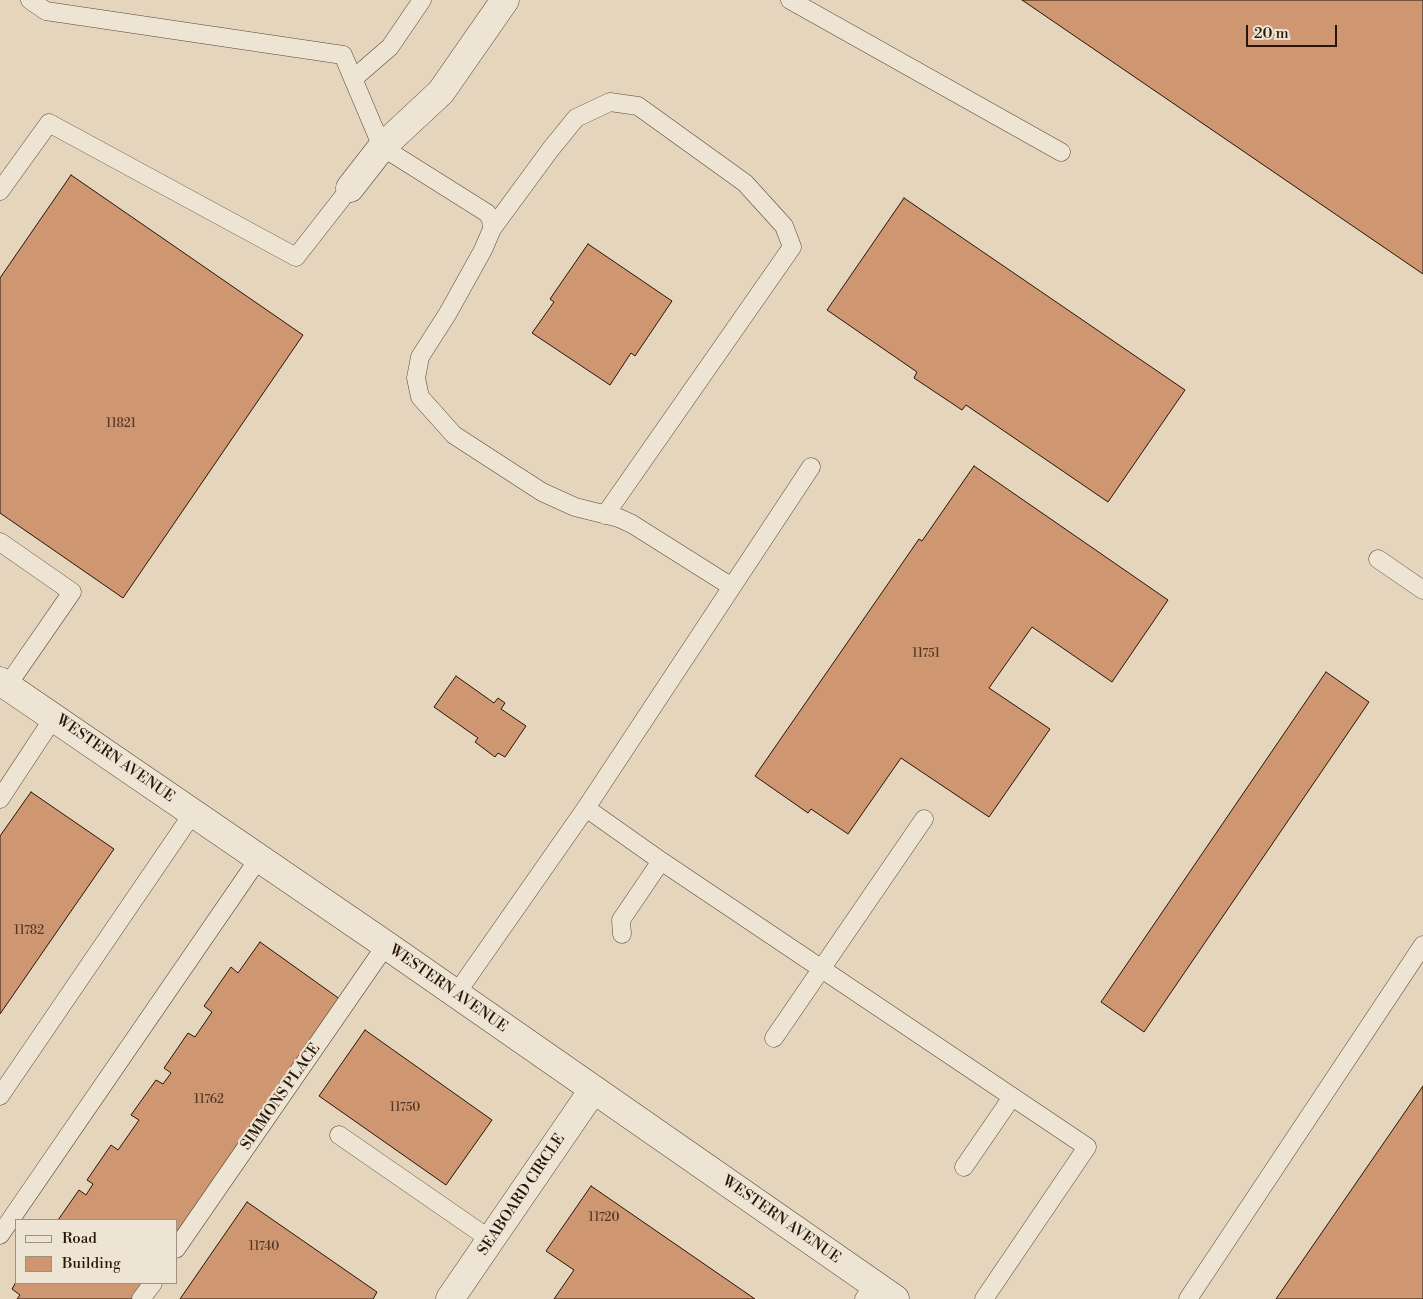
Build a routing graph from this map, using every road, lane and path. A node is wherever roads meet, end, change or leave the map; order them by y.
1 (30, 0) edge
2 (422, 0) edge
3 (506, 0) edge
4 (790, 0) edge
5 (353, 79) junction
6 (382, 147) junction
7 (1061, 152) dead end
8 (350, 188) joint
9 (0, 191) edge
10 (492, 229) junction
11 (811, 467) dead end
12 (605, 515) junction
13 (0, 542) edge
14 (1378, 559) dead end
15 (732, 587) junction
16 (1423, 590) edge
17 (4, 683) edge
18 (54, 717) junction
19 (0, 799) edge
20 (586, 808) junction
21 (193, 813) junction
22 (924, 819) dead end
23 (259, 858) junction
24 (661, 861) junction
25 (622, 934) dead end
26 (386, 945) junction
27 (1423, 945) edge
28 (821, 970) junction
29 (456, 994) junction
30 (774, 1038) dead end
31 (593, 1090) junction
32 (0, 1096) edge
33 (1012, 1097) junction
34 (339, 1135) dead end
35 (964, 1167) dead end
36 (0, 1235) edge
37 (491, 1240) junction
38 (178, 1246) edge
39 (151, 1284) edge
40 (878, 1294) edge
41 (141, 1299) edge
42 (450, 1299) edge
43 (984, 1299) edge
44 (1188, 1299) edge

1 - 5 lane
2 - 5 lane
3 - 6 street
4 - 7 lane
5 - 6 lane
6 - 8 street
6 - 10 lane
8 - 9 lane
10 - 12 lane
10 - 12 lane
11 - 15 lane
12 - 15 lane
13 - 17 lane
14 - 16 lane
15 - 20 lane
17 - 18 street, WESTERN AVENUE
18 - 19 lane
18 - 21 street, WESTERN AVENUE
20 - 24 lane
20 - 29 lane
21 - 23 street, WESTERN AVENUE
21 - 32 lane
22 - 28 lane
23 - 26 street, WESTERN AVENUE
23 - 36 lane
24 - 25 lane
24 - 28 lane
26 - 29 street, WESTERN AVENUE
26 - 38 lane, SIMMONS PLACE
27 - 44 lane
28 - 30 lane
28 - 33 lane
29 - 31 street, WESTERN AVENUE
31 - 37 street, SEABOARD CIRCLE
31 - 40 street, WESTERN AVENUE
33 - 35 lane
33 - 43 lane
34 - 37 lane
37 - 42 street, SEABOARD CIRCLE
39 - 41 lane

